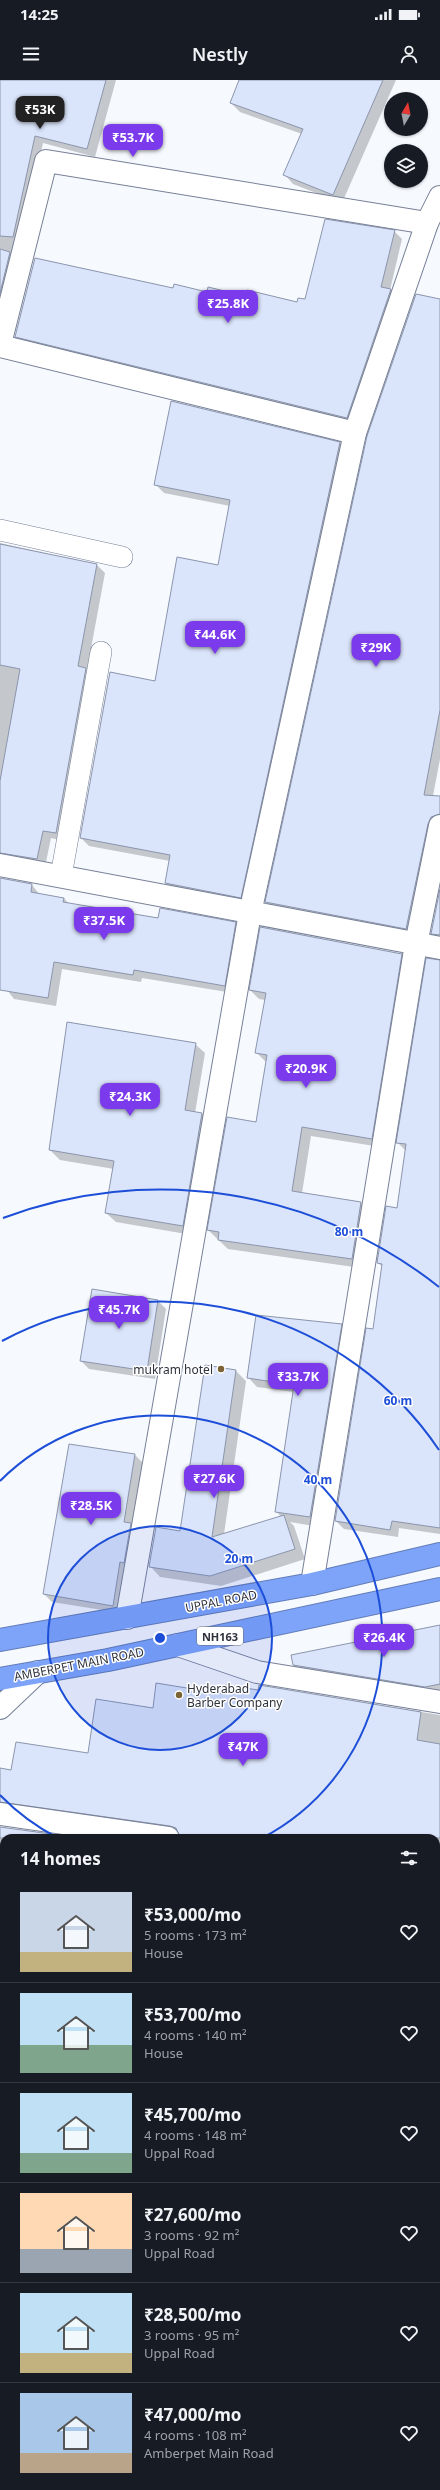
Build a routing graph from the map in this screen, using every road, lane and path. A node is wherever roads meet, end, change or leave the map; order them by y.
1 (440, 197) edge
2 (427, 223) junction
3 (0, 345) edge
4 (355, 433) junction
5 (0, 530) edge
6 (122, 557) dead end
7 (101, 652) dead end
8 (440, 826) edge
9 (0, 865) edge
10 (61, 876) junction
11 (250, 913) junction
12 (416, 944) junction
13 (440, 948) edge
14 (440, 1554) edge
15 (312, 1584) junction
16 (440, 1589) edge
17 (127, 1618) junction
18 (5, 1638) edge
19 (178, 1645) junction
20 (38, 1672) junction
21 (0, 1679) edge
22 (440, 1702) edge
23 (0, 1708) edge
24 (0, 1814) edge
25 (140, 1834) edge

1 - 2 street
2 - 3 street
2 - 4 street
3 - 4 street
4 - 11 street
5 - 6 lane
7 - 10 lane
8 - 12 street
9 - 10 street
10 - 11 street
11 - 12 street
11 - 17 street
12 - 13 street
12 - 15 street
14 - 15 highway, UPPAL ROAD
15 - 17 highway, UPPAL ROAD
16 - 19 highway, AMBERPET MAIN ROAD / NH163
17 - 18 highway, UPPAL ROAD
19 - 20 highway, AMBERPET MAIN ROAD / NH163
19 - 22 street
20 - 21 highway, AMBERPET MAIN ROAD / NH163
20 - 23 street
24 - 25 street

